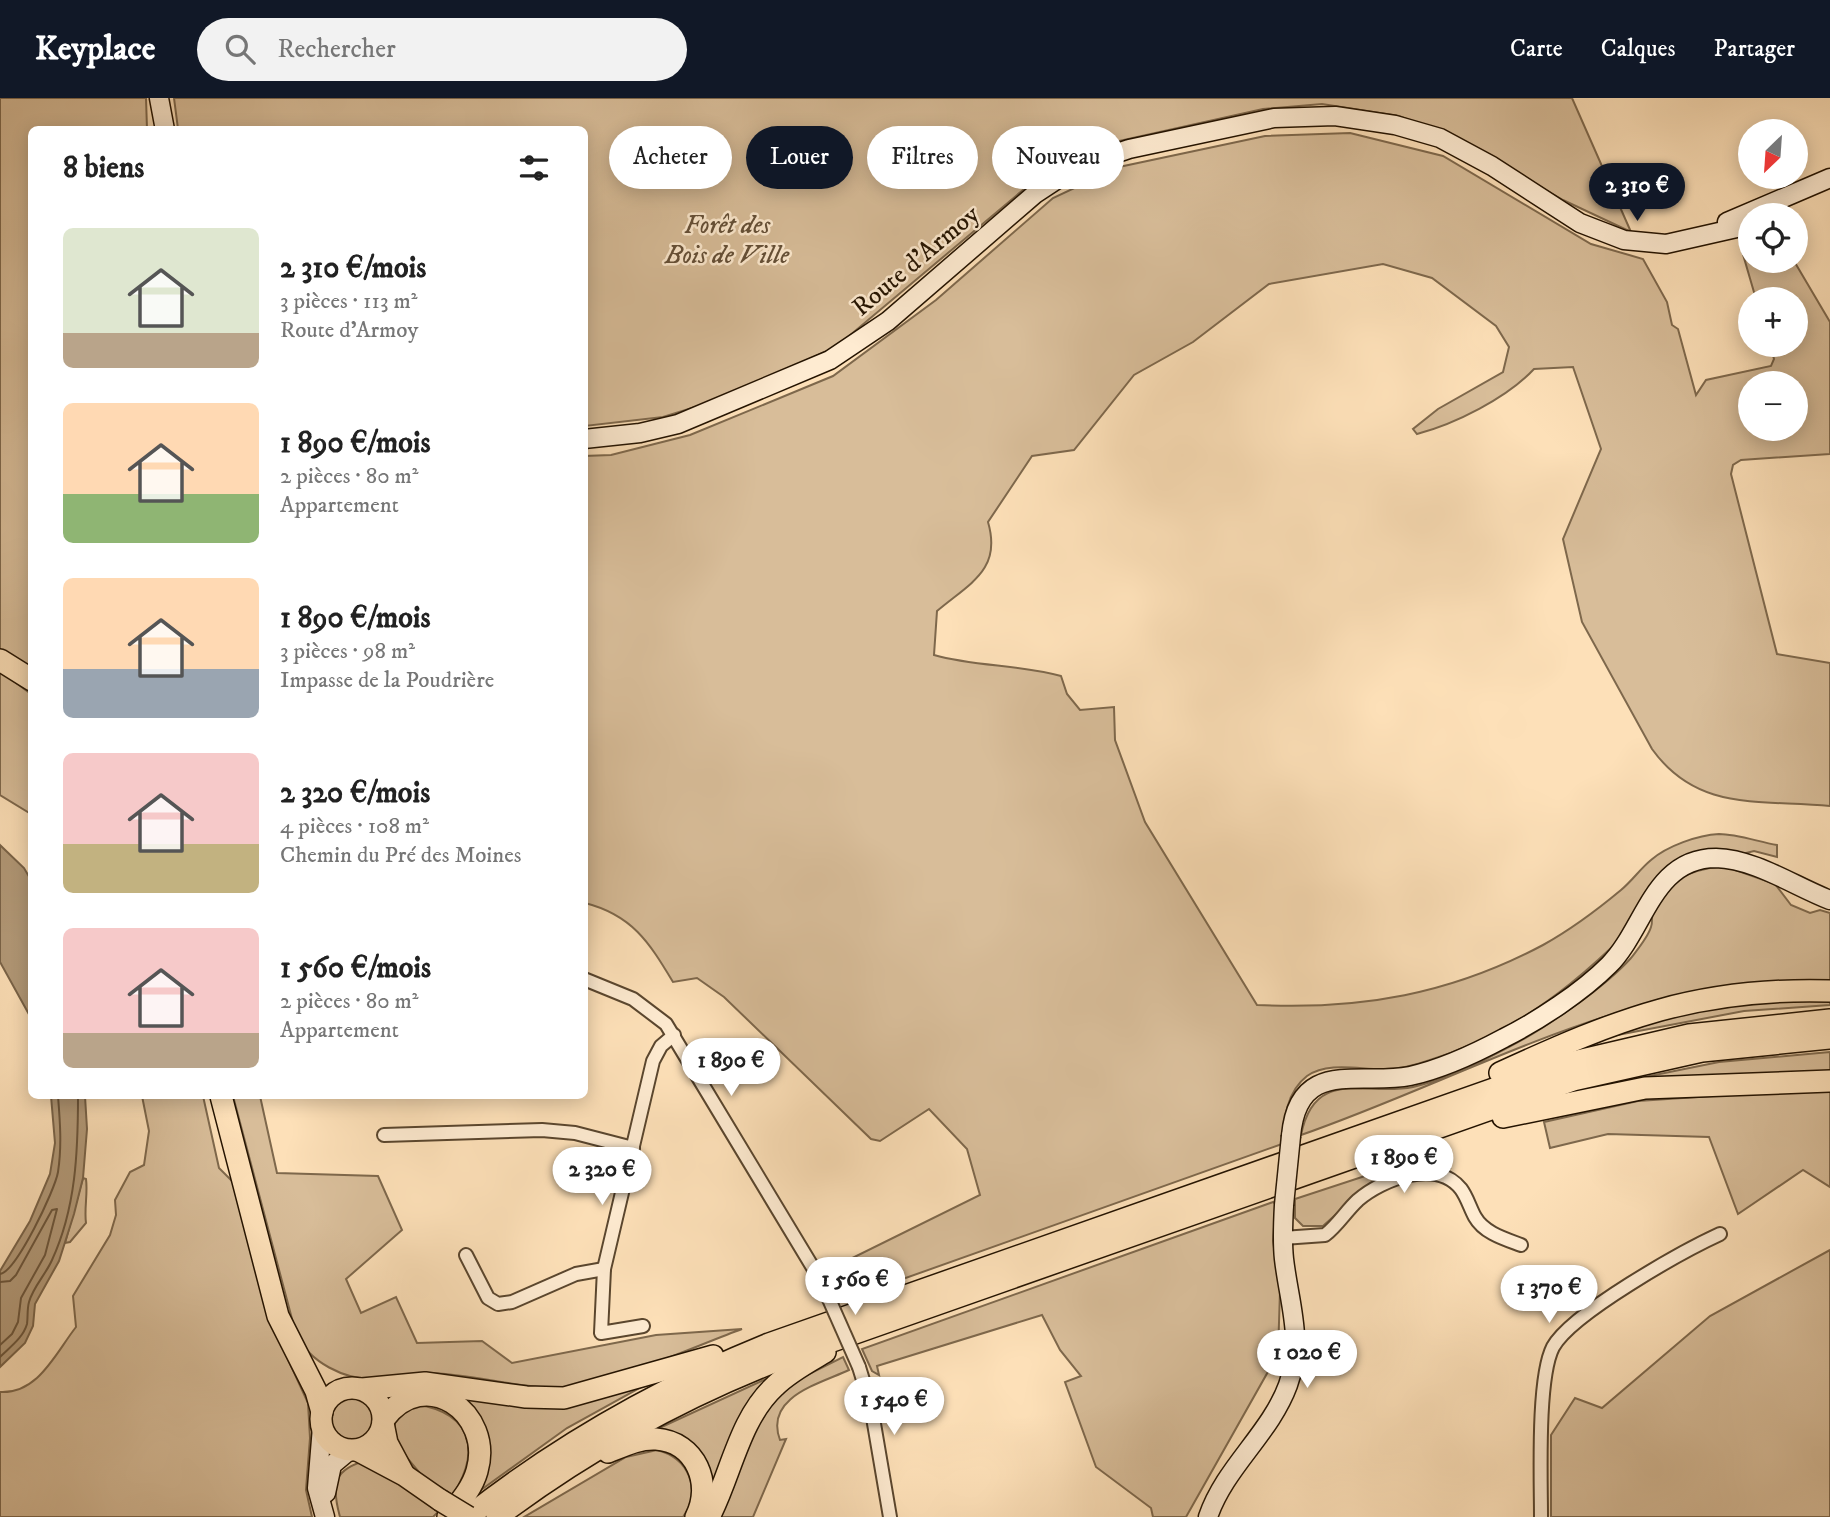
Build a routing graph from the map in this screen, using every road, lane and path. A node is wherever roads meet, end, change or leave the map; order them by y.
1 (159, 98) edge
2 (164, 126) edge
3 (1830, 178) edge
4 (1830, 191) edge
5 (1801, 203) edge
6 (1738, 227) edge
7 (1706, 234) junction
8 (588, 439) edge
9 (0, 660) edge
10 (28, 678) edge
11 (1830, 900) edge
12 (588, 981) edge
13 (1830, 991) edge
14 (1830, 1020) edge
15 (674, 1035) junction
16 (1830, 1038) edge
17 (1830, 1080) edge
18 (222, 1099) edge
19 (1378, 1129) junction
20 (384, 1135) dead end
21 (1404, 1139) junction
22 (633, 1148) junction
23 (1720, 1234) dead end
24 (1283, 1238) junction
25 (1521, 1245) dead end
26 (466, 1255) dead end
27 (604, 1269) junction
28 (643, 1326) dead end
29 (805, 1331) junction
30 (857, 1332) junction
31 (300, 1358) junction
32 (354, 1389) junction
33 (322, 1420) junction
34 (383, 1421) junction
35 (353, 1450) junction
36 (573, 1463) junction
37 (404, 1475) junction
38 (444, 1509) edge
39 (325, 1517) edge
40 (468, 1517) edge
41 (497, 1517) edge
42 (696, 1517) edge
43 (709, 1517) edge
44 (890, 1517) edge
45 (1208, 1517) edge
46 (1541, 1517) edge

1 - 2 main road
3 - 7 main road, Route d'Armoy
4 - 5 main road
6 - 7 main road, Route d'Armoy
7 - 8 main road, Route d'Armoy
9 - 10 main road
11 - 24 main road, bridge
12 - 15 street
13 - 19 main road
14 - 19 main road
15 - 22 street
15 - 44 street, bridge
16 - 21 main road
17 - 21 main road
18 - 31 main road
19 - 29 main road
20 - 22 street
21 - 30 main road
22 - 27 street
23 - 46 street
24 - 25 street
24 - 45 main road
26 - 27 street
27 - 28 street
29 - 32 main road
29 - 40 main road
30 - 36 main road
30 - 43 main road
31 - 32 main road
31 - 33 main road
32 - 33 main road
32 - 34 main road
33 - 35 main road
33 - 39 main road
34 - 35 main road
34 - 37 main road
34 - 38 main road
35 - 37 main road
35 - 39 main road
36 - 41 main road
36 - 42 main road
37 - 38 main road
38 - 40 main road, bridge

